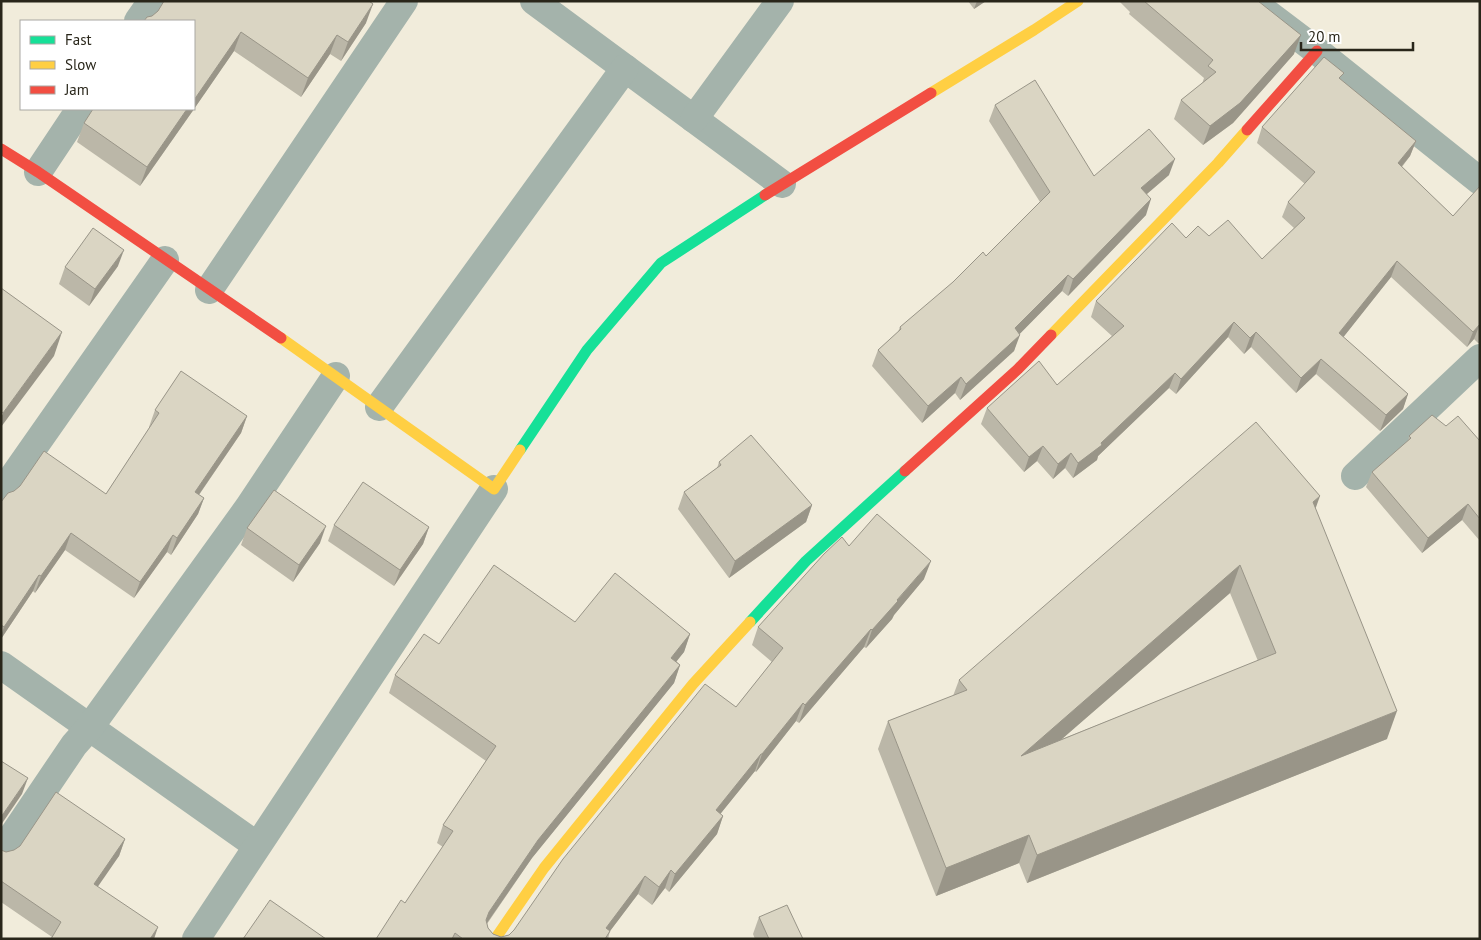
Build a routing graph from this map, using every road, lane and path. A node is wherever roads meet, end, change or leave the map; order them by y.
1 (152, 1) edge
2 (404, 1) edge
3 (534, 1) edge
4 (780, 1) edge
5 (1078, 1) edge
6 (1251, 1) edge
7 (139, 20) edge
8 (1317, 51) junction
9 (625, 68) junction
10 (79, 110) edge
11 (694, 119) junction
12 (1, 149) edge
13 (38, 172) junction
14 (1480, 182) edge
15 (782, 184) junction
16 (165, 260) junction
17 (209, 290) junction
18 (1480, 358) edge
19 (336, 376) junction
20 (379, 407) junction
21 (1355, 476) dead end
22 (494, 488) junction
23 (1, 494) edge
24 (1, 665) edge
25 (90, 727) junction
26 (256, 845) junction
27 (1, 853) edge
28 (196, 939) edge
29 (495, 939) edge

1 - 7 street
2 - 17 street
3 - 9 street
4 - 11 street
5 - 15 street
6 - 8 street
8 - 14 street
8 - 29 street
9 - 11 street
9 - 20 street
10 - 13 street
11 - 15 street
12 - 13 street
13 - 16 street
15 - 22 street
16 - 17 street
16 - 23 street
17 - 19 street
18 - 21 street
19 - 20 street
19 - 25 street
20 - 22 street
22 - 26 street
24 - 25 street
25 - 26 street
25 - 27 street
26 - 28 street

